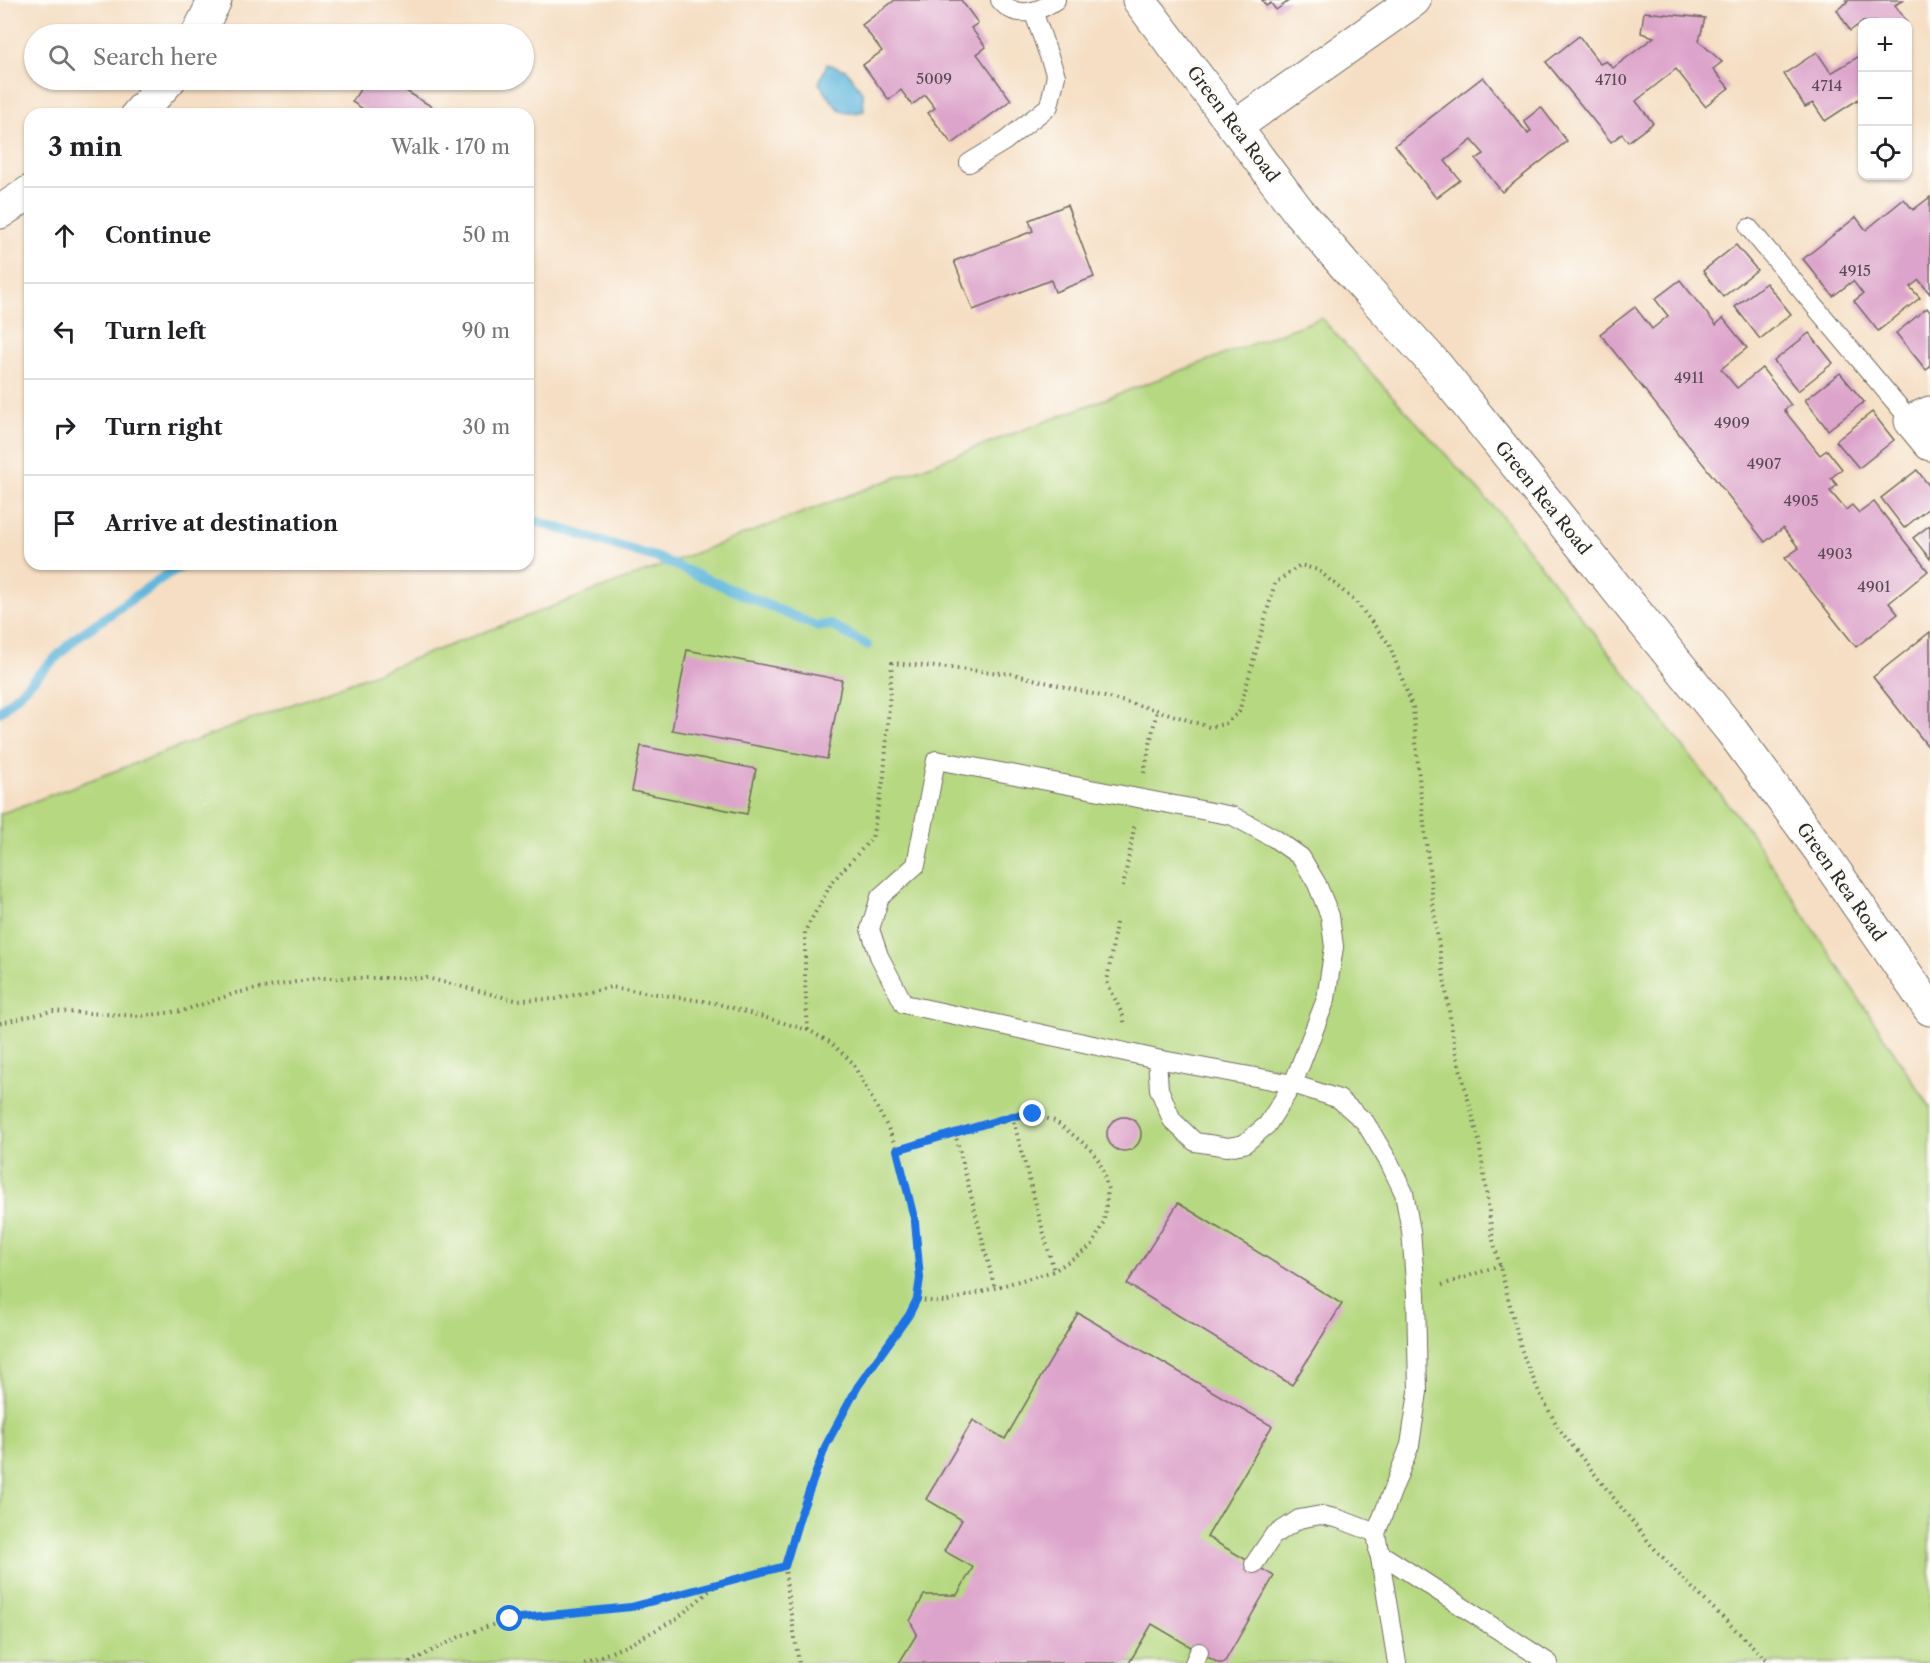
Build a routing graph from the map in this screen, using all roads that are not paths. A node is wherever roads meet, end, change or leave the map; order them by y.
1 (215, 0) edge
2 (1000, 0) edge
3 (1056, 0) edge
4 (1139, 0) edge
5 (1414, 0) edge
6 (1033, 11) junction
7 (203, 24) edge
8 (160, 90) edge
9 (143, 108) edge
10 (1235, 127) junction
11 (969, 163) dead end
12 (24, 196) edge
13 (0, 212) edge
14 (1749, 228) dead end
15 (1924, 426) edge
16 (1930, 1009) edge
17 (1157, 1059) junction
18 (1293, 1084) junction
19 (1376, 1533) junction
20 (1378, 1552) junction
21 (1254, 1564) dead end
22 (1397, 1663) edge
23 (1549, 1663) edge

1 - 7 street
2 - 6 lane
3 - 6 lane
4 - 10 street, Green Rea Road
5 - 10 street
6 - 11 lane
8 - 9 street
10 - 16 street, Green Rea Road
12 - 13 street
14 - 15 lane
17 - 18 lane
17 - 18 lane
17 - 18 lane
18 - 19 lane
19 - 20 lane
19 - 21 lane
20 - 22 lane
20 - 23 lane

